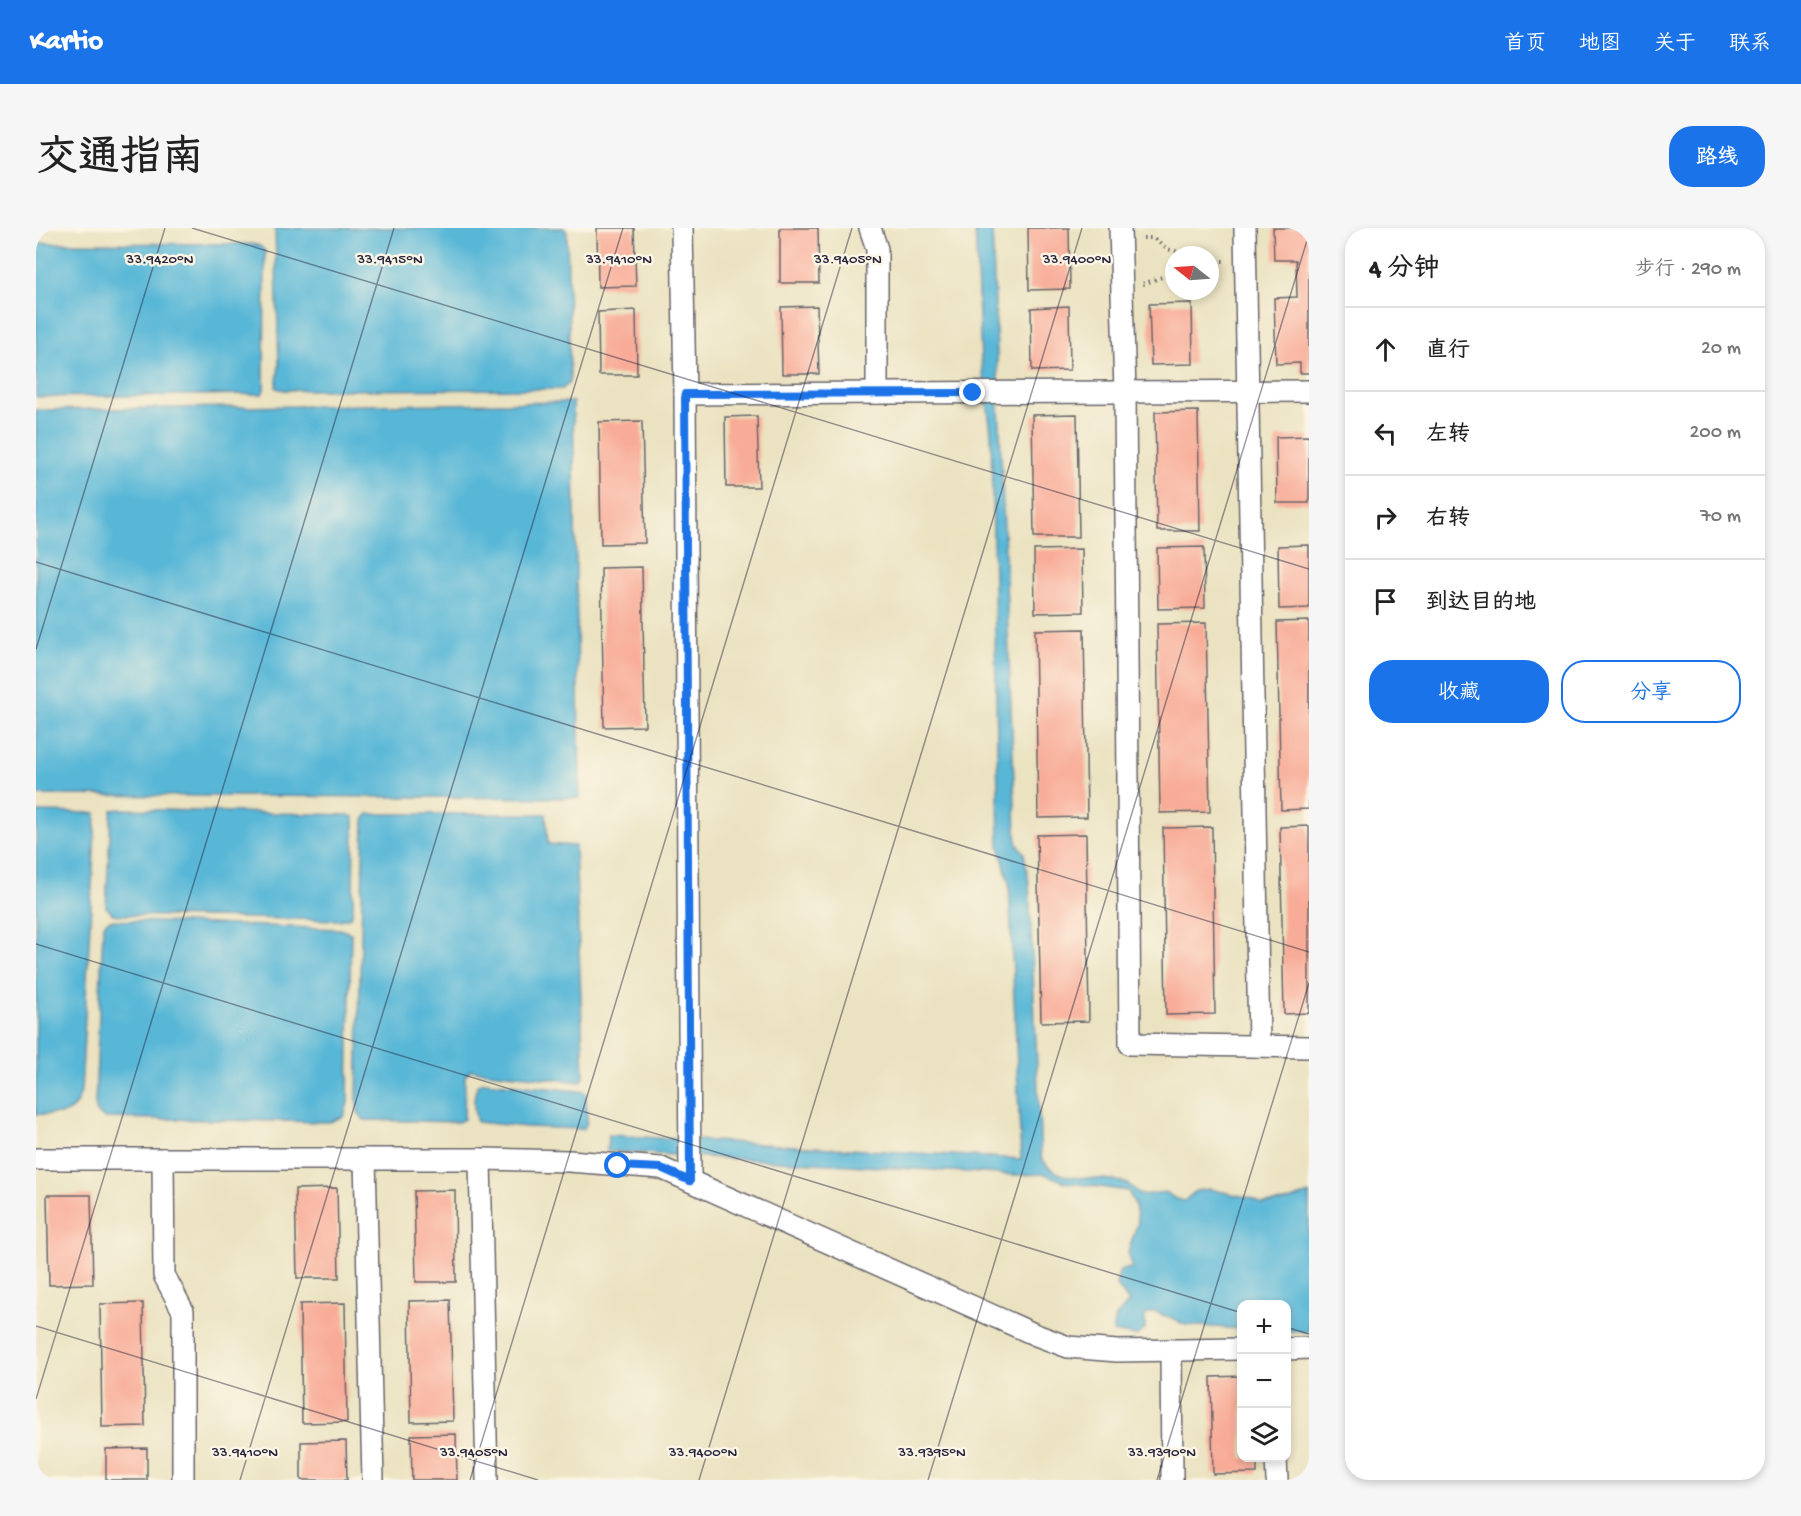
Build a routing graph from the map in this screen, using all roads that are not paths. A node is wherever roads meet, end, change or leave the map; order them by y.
1 (682, 228) edge
2 (870, 228) edge
3 (1245, 228) edge
4 (1120, 235) edge
5 (1248, 391) junction
6 (1309, 391) edge
7 (1125, 392) junction
8 (877, 393) junction
9 (685, 394) junction
10 (1259, 1046) junction
11 (1309, 1047) edge
12 (365, 1158) junction
13 (36, 1159) edge
14 (163, 1159) junction
15 (480, 1159) junction
16 (690, 1181) junction
17 (1291, 1348) edge
18 (1309, 1348) edge
19 (1237, 1349) edge
20 (1171, 1350) junction
21 (1276, 1462) edge
22 (183, 1480) edge
23 (373, 1480) edge
24 (487, 1480) edge
25 (1172, 1480) edge
26 (1277, 1480) edge

1 - 9 street
2 - 8 street
3 - 5 street
4 - 7 street
5 - 6 street
5 - 7 street
5 - 10 street
7 - 8 street
7 - 10 street
8 - 9 street
9 - 16 street
10 - 11 street
12 - 14 street
12 - 15 street
12 - 23 street
13 - 14 street
14 - 22 street
15 - 16 street
15 - 24 street
16 - 20 street
17 - 18 street
19 - 20 street
20 - 25 street
21 - 26 street

